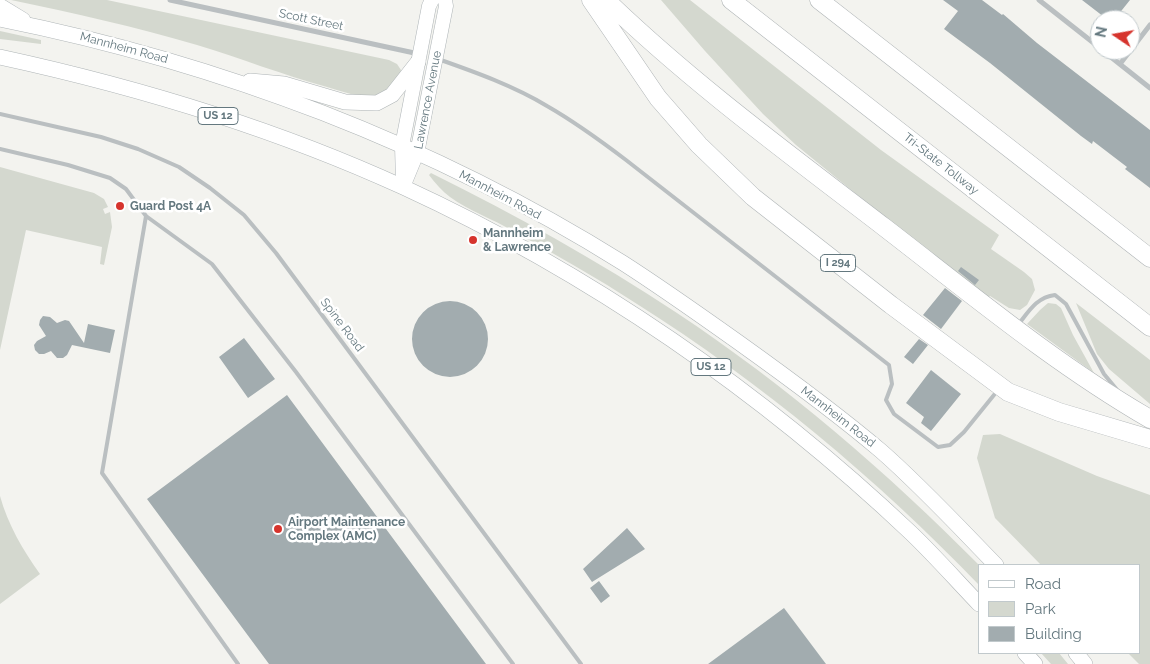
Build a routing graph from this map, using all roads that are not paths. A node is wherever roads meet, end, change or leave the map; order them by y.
1 (170, 0) edge
2 (432, 0) edge
3 (445, 0) edge
4 (591, 0) edge
5 (606, 0) edge
6 (731, 0) edge
7 (819, 0) edge
8 (1039, 0) edge
9 (0, 6) edge
10 (0, 19) edge
11 (30, 25) junction
12 (1150, 25) edge
13 (1090, 40) edge
14 (0, 57) edge
15 (419, 58) junction
16 (436, 59) junction
17 (1115, 60) edge
18 (1120, 64) junction
19 (229, 79) junction
20 (1150, 88) edge
21 (0, 114) edge
22 (402, 146) junction
23 (0, 149) edge
24 (417, 153) junction
25 (403, 187) junction
26 (146, 216) junction
27 (1150, 258) edge
28 (1150, 327) edge
29 (1015, 328) junction
30 (1001, 386) junction
31 (1149, 419) edge
32 (1150, 439) edge
33 (995, 564) edge
34 (978, 603) edge
35 (1026, 654) edge
36 (1077, 654) edge
37 (238, 664) edge
38 (513, 664) edge
39 (581, 664) edge
40 (1035, 664) edge
41 (1085, 664) edge

1 - 15 street, Scott Street
2 - 15 main road, Lawrence Avenue
3 - 16 main road, Lawrence Avenue
4 - 30 highway, I 294
5 - 29 highway
6 - 28 highway, Tri-State Tollway
7 - 27 highway
8 - 13 street
9 - 11 main road
10 - 11 main road, Mannheim Road / US 12
11 - 19 main road, Mannheim Road / US 12
12 - 18 street
14 - 25 main road, US 12
15 - 19 main road
15 - 22 main road, Lawrence Avenue
16 - 24 main road, Lawrence Avenue
16 - 30 lane
17 - 18 street
18 - 20 street
19 - 22 main road, Mannheim Road / US 12
21 - 39 lane, Spine Road
22 - 24 main road, Mannheim Road / US 12
22 - 25 main road, Lawrence Avenue
23 - 26 lane
24 - 25 main road, Lawrence Avenue
24 - 33 main road, Mannheim Road / US 12
25 - 34 main road, US 12
26 - 37 lane
26 - 38 lane
29 - 31 highway
29 - 31 lane
30 - 32 highway, I 294
35 - 40 main road
36 - 41 main road

